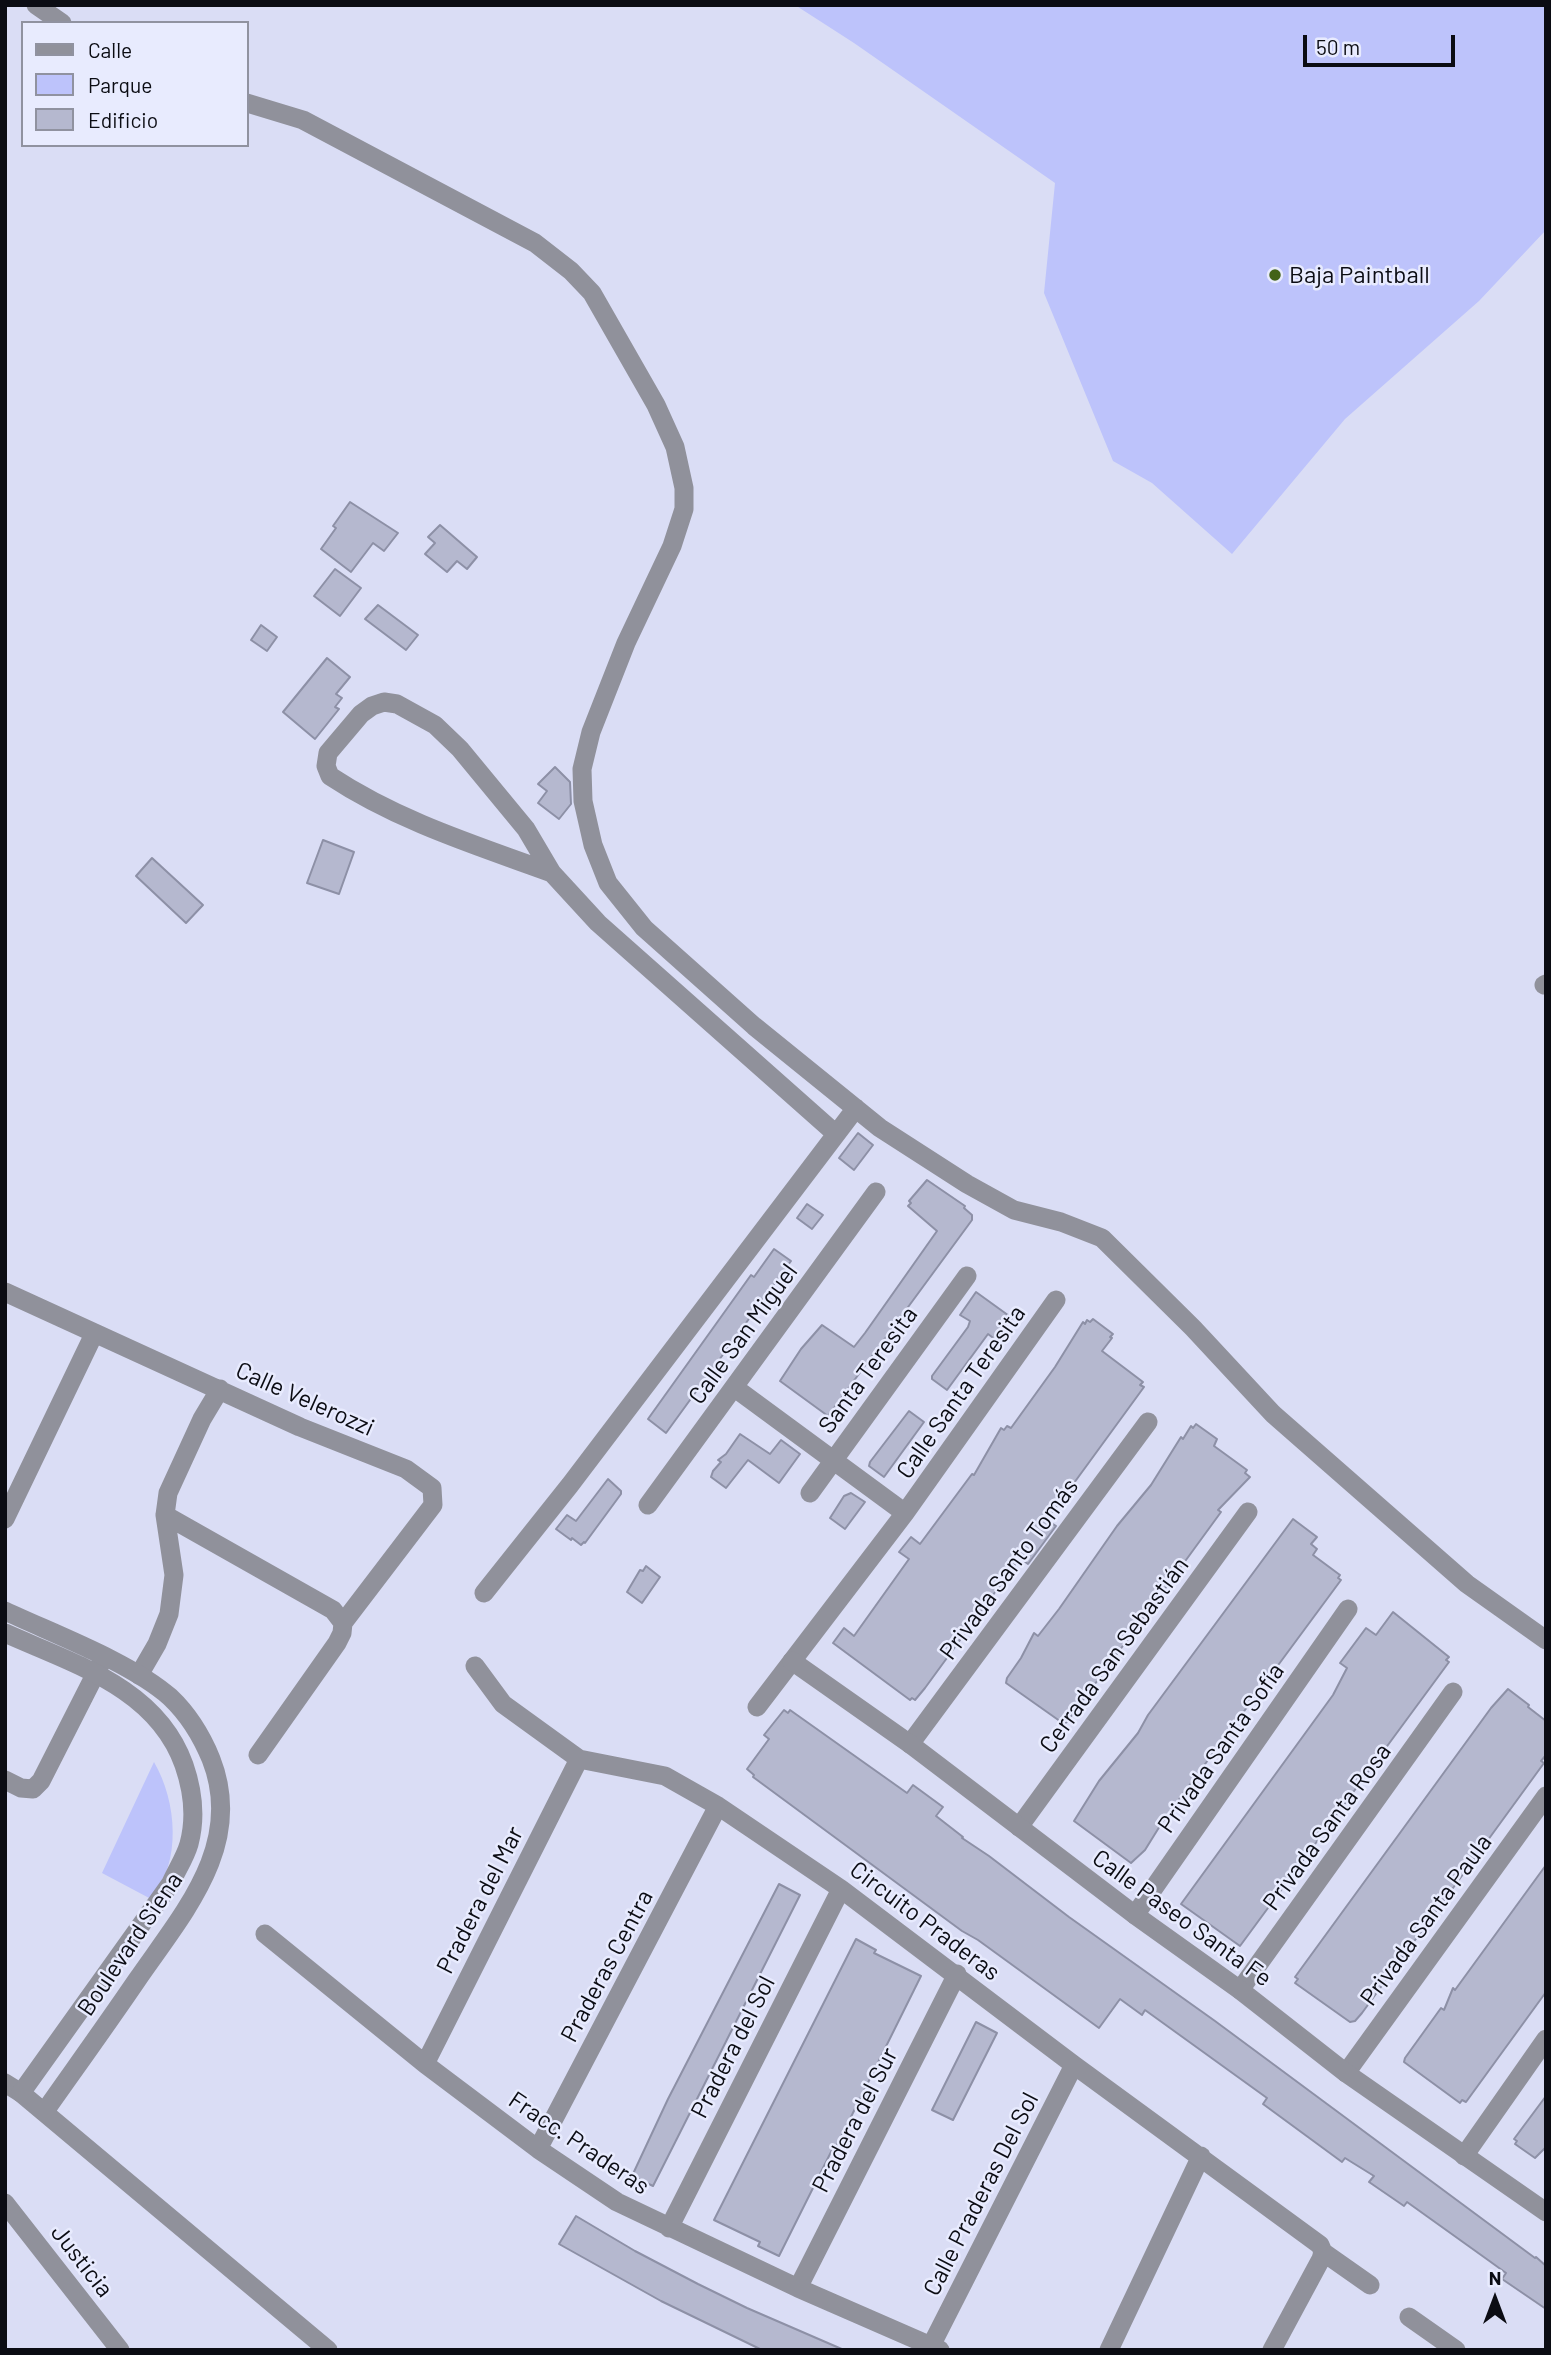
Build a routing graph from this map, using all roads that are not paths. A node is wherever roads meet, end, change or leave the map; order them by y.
1 (36, 5) edge
2 (59, 21) edge
3 (248, 103) edge
4 (552, 873) junction
5 (856, 1108) junction
6 (836, 1134) junction
7 (876, 1192) dead end
8 (967, 1276) dead end
9 (5, 1292) edge
10 (1056, 1300) dead end
11 (94, 1334) junction
12 (735, 1388) junction
13 (220, 1389) junction
14 (1148, 1422) dead end
15 (833, 1460) junction
16 (810, 1493) dead end
17 (649, 1505) dead end
18 (1248, 1512) dead end
19 (905, 1513) junction
20 (165, 1516) junction
21 (5, 1519) edge
22 (484, 1593) dead end
23 (1348, 1609) dead end
24 (5, 1611) edge
25 (342, 1623) junction
26 (5, 1633) edge
27 (1546, 1640) edge
28 (792, 1661) junction
29 (99, 1665) junction
30 (475, 1666) dead end
31 (139, 1675) junction
32 (1453, 1692) dead end
33 (757, 1707) dead end
34 (910, 1744) junction
35 (258, 1755) dead end
36 (579, 1759) junction
37 (5, 1780) edge
38 (1546, 1796) edge
39 (718, 1806) junction
40 (1018, 1826) junction
41 (841, 1889) junction
42 (1135, 1914) junction
43 (264, 1934) dead end
44 (957, 1974) junction
45 (1240, 1990) junction
46 (1546, 2039) edge
47 (425, 2064) junction
48 (1074, 2065) junction
49 (1346, 2073) junction
50 (13, 2088) edge
51 (45, 2111) junction
52 (538, 2149) junction
53 (1200, 2156) junction
54 (1464, 2156) junction
55 (5, 2203) edge
56 (1546, 2212) edge
57 (669, 2228) junction
58 (1322, 2255) junction
59 (1370, 2285) dead end
60 (798, 2288) junction
61 (1409, 2317) dead end
62 (936, 2348) edge
63 (120, 2350) edge
64 (327, 2350) edge
65 (1109, 2350) edge
66 (1272, 2350) edge
67 (1457, 2350) edge

1 - 2 street
3 - 5 street
4 - 4 street
4 - 6 street
5 - 6 street
5 - 27 street
6 - 22 street
7 - 12 street, Calle San Miguel
8 - 15 street, Santa Teresita
9 - 11 street, Calle Velerozzi
10 - 19 street, Calle Santa Teresita
11 - 13 street, Calle Velerozzi
11 - 21 street
12 - 15 street, Calle Santa Teresita
12 - 17 street, Calle San Miguel
13 - 20 street
13 - 25 street, Calle Velerozzi
14 - 34 street, Privada Santo Tomás
15 - 16 street, Santa Teresita
15 - 19 street, Calle Santa Teresita
18 - 40 street, Cerrada San Sebastián
19 - 28 street, Calle Santa Teresita
20 - 25 street
20 - 31 street
23 - 42 street, Privada Santa Sofía
24 - 29 street, Boulevard Siena
25 - 35 street
26 - 29 street, Boulevard Siena
28 - 33 street, Calle Santa Teresita
28 - 34 street, Calle Paseo Santa Fe
29 - 31 street, Boulevard Siena
29 - 37 street
29 - 50 street, Boulevard Siena
30 - 36 street, Circuito Praderas
31 - 51 street, Boulevard Siena
32 - 45 street, Privada Santa Rosa
34 - 40 street, Calle Paseo Santa Fe
36 - 39 street, Circuito Praderas
36 - 47 street, Pradera del Mar
38 - 49 street, Privada Santa Paula
39 - 41 street, Circuito Praderas
39 - 52 street, Praderas Centra
40 - 42 street, Calle Paseo Santa Fe
41 - 44 street, Circuito Praderas
41 - 57 street, Pradera del Sol
42 - 45 street, Calle Paseo Santa Fe
43 - 47 street, Fracc. Praderas
44 - 48 street, Circuito Praderas
44 - 60 street, Pradera del Sur
45 - 49 street, Calle Paseo Santa Fe
46 - 54 street
47 - 52 street, Fracc. Praderas
48 - 53 street, Circuito Praderas
48 - 62 street, Calle Praderas Del Sol
49 - 54 street, Calle Paseo Santa Fe
50 - 51 street
51 - 64 street
52 - 57 street, Fracc. Praderas
53 - 58 street, Circuito Praderas
53 - 65 street
54 - 56 street, Calle Paseo Santa Fe
55 - 63 street, Justicia
57 - 60 street, Fracc. Praderas
58 - 59 street, Circuito Praderas
58 - 66 street
60 - 62 street, Fracc. Praderas
61 - 67 street

